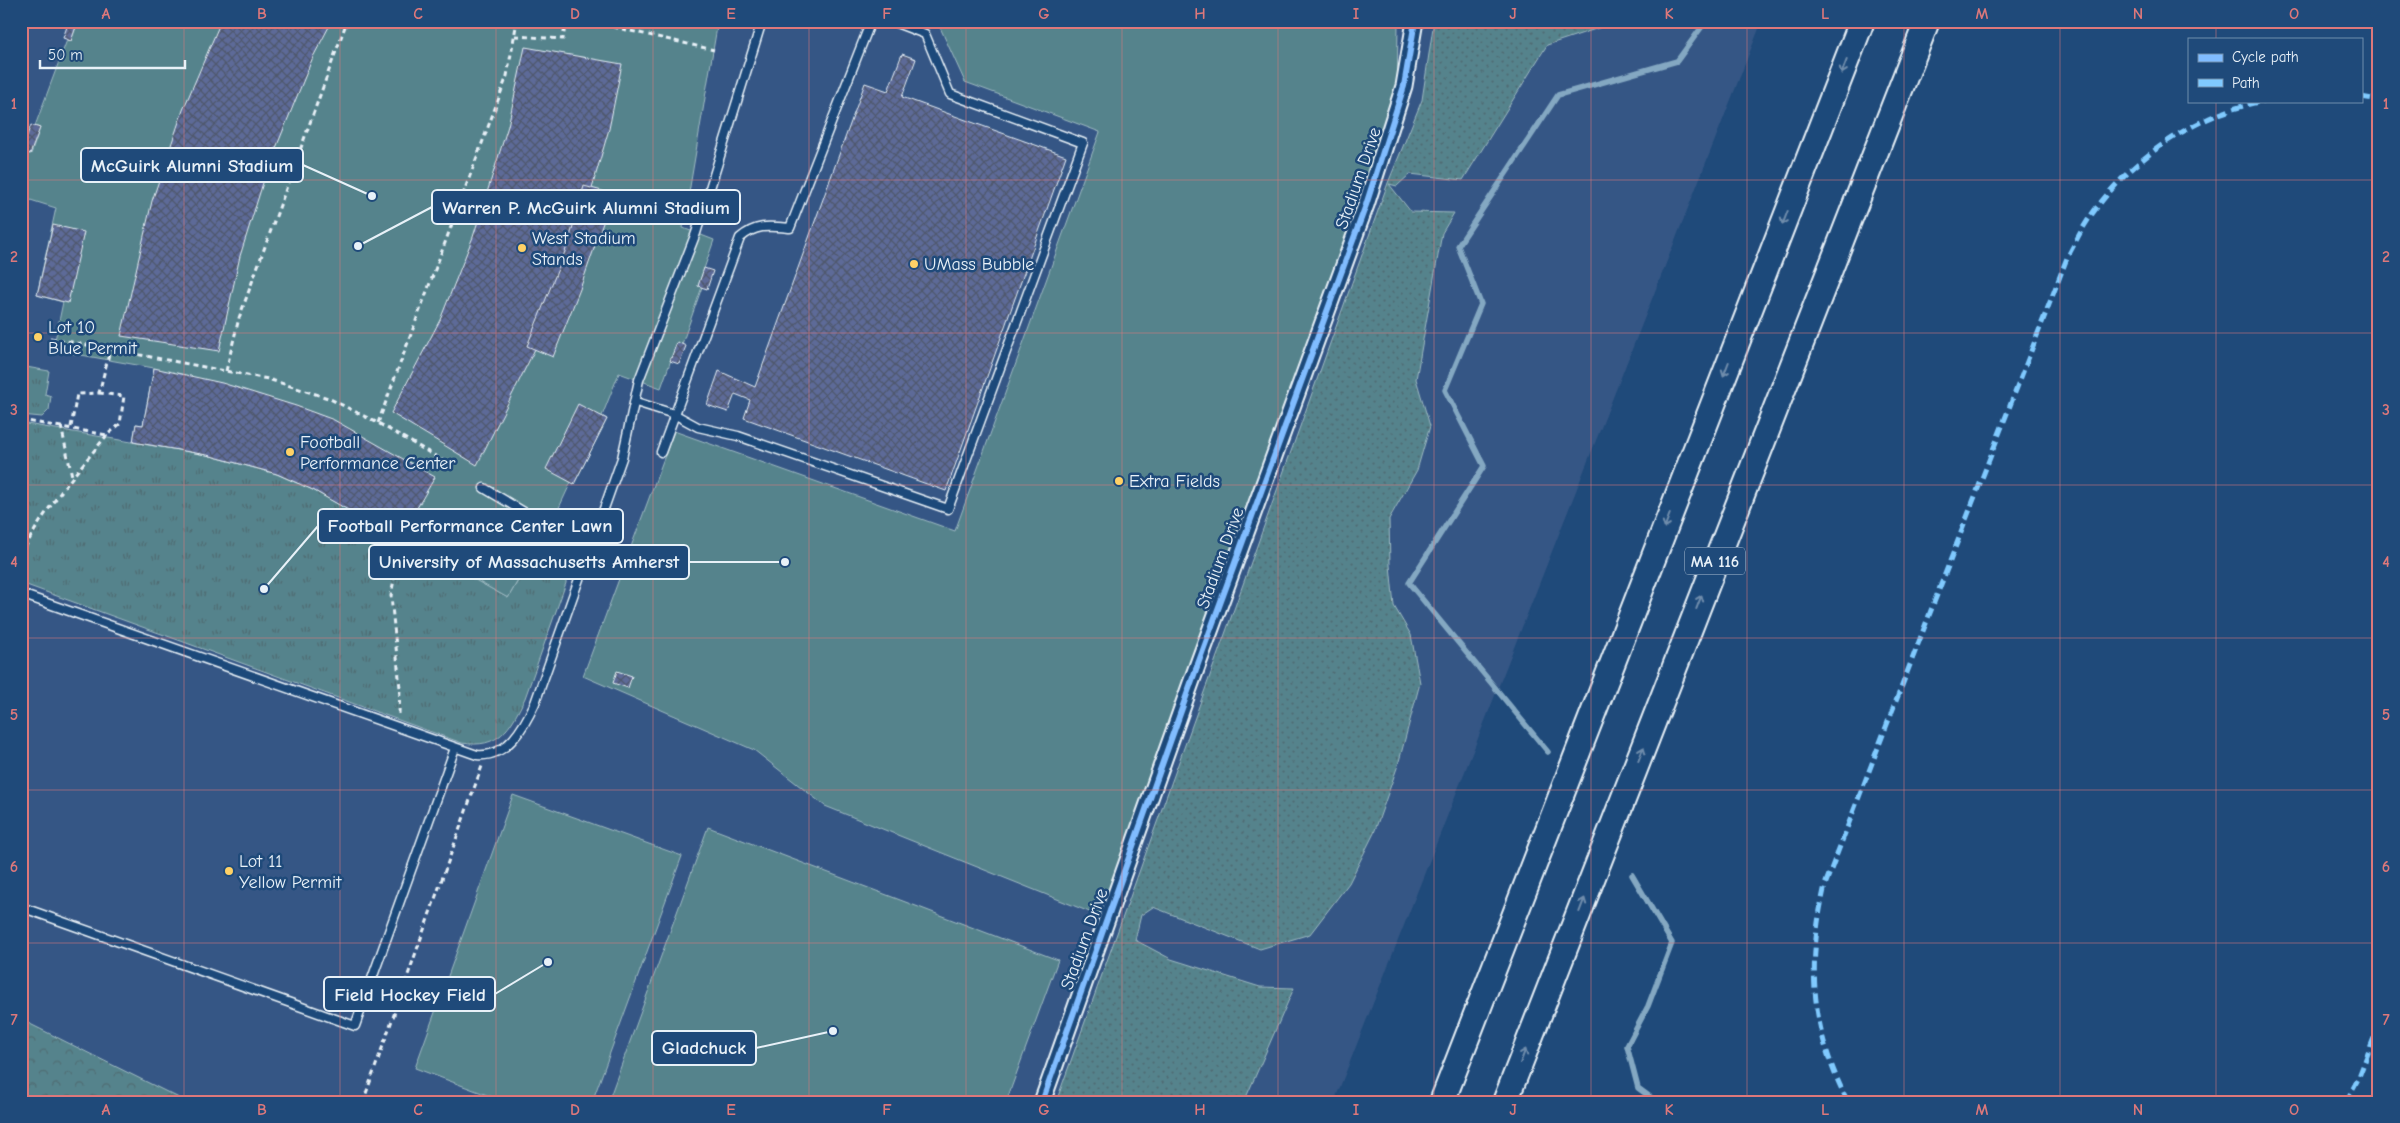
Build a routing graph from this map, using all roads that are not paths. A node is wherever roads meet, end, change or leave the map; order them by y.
1 (762, 21) edge
2 (871, 21) edge
3 (891, 21) edge
4 (1415, 21) edge
5 (1862, 21) edge
6 (1927, 21) edge
7 (636, 402) junction
8 (674, 414) junction
9 (661, 452) dead end
10 (484, 488) dead end
11 (590, 544) junction
12 (21, 594) edge
13 (455, 748) junction
14 (21, 907) edge
15 (1042, 1102) edge
16 (1442, 1102) edge
17 (1506, 1102) edge

1 - 7 lane
2 - 8 lane
3 - 8 lane
4 - 15 street, Stadium Drive
5 -> 16 main road
17 -> 6 main road, MA 116
7 - 8 lane
7 - 11 lane
8 - 9 lane
10 - 11 lane
11 - 13 lane
12 - 13 lane
13 - 14 lane

